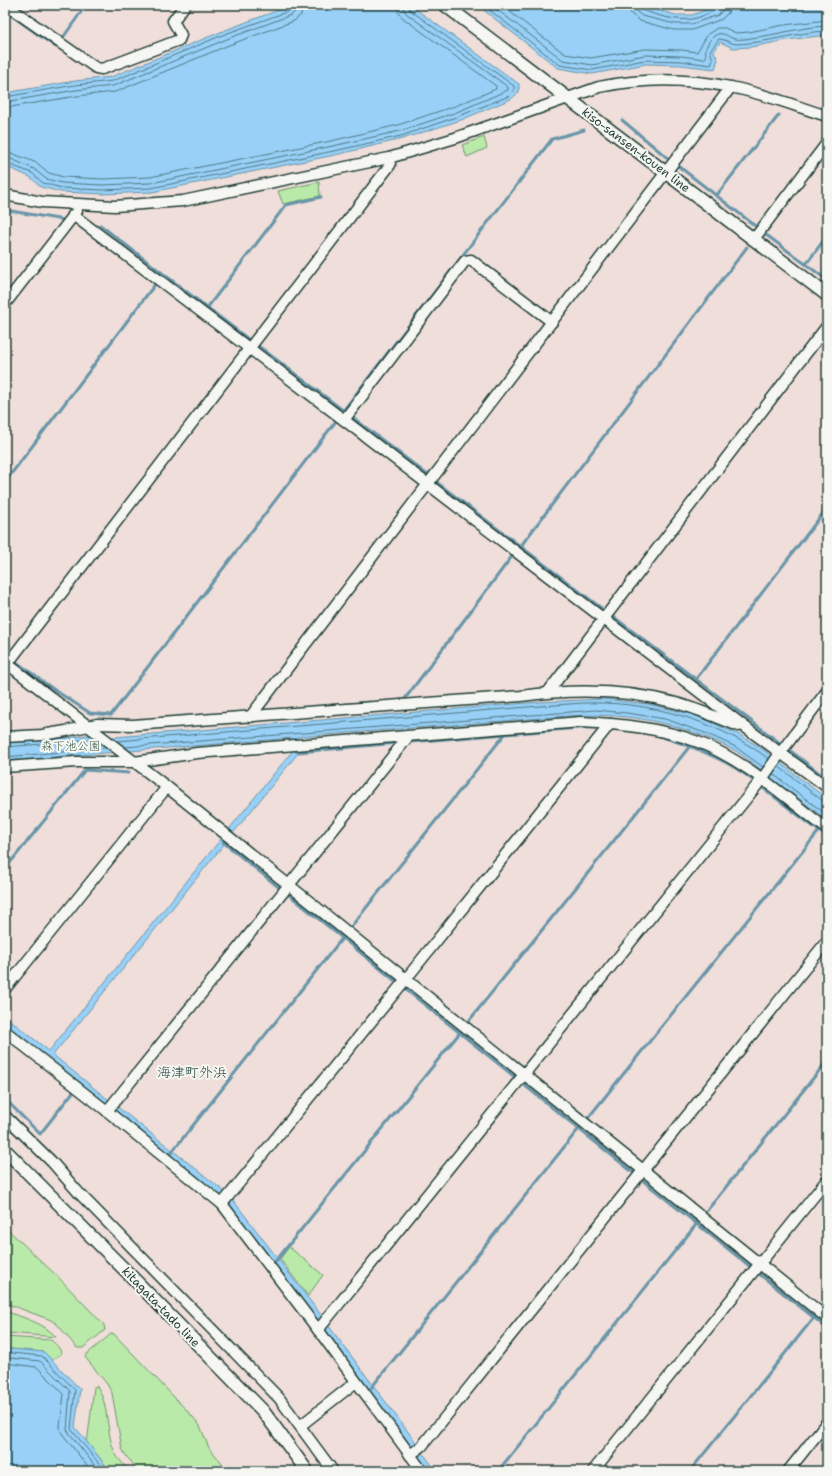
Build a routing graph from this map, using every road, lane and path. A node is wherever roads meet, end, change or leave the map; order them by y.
1 (6, 5) edge
2 (185, 5) edge
3 (445, 5) edge
4 (731, 87) junction
5 (567, 98) junction
6 (827, 116) edge
7 (827, 143) edge
8 (389, 158) junction
9 (666, 172) junction
10 (5, 195) edge
11 (83, 205) junction
12 (73, 215) junction
13 (754, 239) junction
14 (827, 295) edge
15 (5, 304) edge
16 (552, 322) junction
17 (827, 326) edge
18 (249, 349) junction
19 (344, 420) junction
20 (428, 484) junction
21 (604, 618) junction
22 (6, 664) edge
23 (827, 691) edge
24 (548, 692) junction
25 (250, 717) junction
26 (610, 724) junction
27 (88, 727) junction
28 (749, 730) junction
29 (5, 737) edge
30 (408, 737) junction
31 (779, 754) junction
32 (132, 760) junction
33 (5, 767) edge
34 (763, 778) junction
35 (167, 787) junction
36 (827, 787) edge
37 (827, 829) edge
38 (289, 885) junction
39 (827, 941) edge
40 (406, 979) junction
41 (5, 988) edge
42 (5, 1031) edge
43 (524, 1075) junction
44 (107, 1111) junction
45 (5, 1116) edge
46 (5, 1150) edge
47 (643, 1170) junction
48 (827, 1180) edge
49 (222, 1204) junction
50 (760, 1264) junction
51 (827, 1318) edge
52 (318, 1330) junction
53 (356, 1382) junction
54 (827, 1422) edge
55 (300, 1426) junction
56 (410, 1455) junction
57 (307, 1471) edge
58 (332, 1471) edge
59 (422, 1471) edge
60 (593, 1471) edge
61 (788, 1471) edge

1 - 2 street
3 - 5 main road, kiso-sansen-kouen line
4 - 5 street
4 - 6 street
4 - 9 street
5 - 8 street
5 - 9 main road, kiso-sansen-kouen line
7 - 13 street
8 - 11 street
8 - 18 street
9 - 13 main road, kiso-sansen-kouen line
9 - 16 street
10 - 11 street
11 - 12 street
12 - 15 street
12 - 18 street
13 - 14 main road, kiso-sansen-kouen line
16 - 19 street
16 - 20 street
17 - 21 street
18 - 19 street
18 - 22 street
19 - 20 street
20 - 21 street
20 - 25 street
21 - 24 street
21 - 28 street
22 - 27 street
23 - 31 street
24 - 25 street
24 - 28 street
25 - 27 street
26 - 30 street
26 - 34 street
26 - 40 street
27 - 29 street
27 - 32 street
28 - 31 street
30 - 32 street
30 - 38 street
31 - 34 street
31 - 36 street
32 - 33 street
32 - 35 street
34 - 37 street
34 - 43 street
35 - 38 street
35 - 41 street
38 - 40 street
38 - 44 street
39 - 47 street
40 - 43 street
40 - 49 street
42 - 44 street
43 - 47 street
43 - 52 street
44 - 49 street
45 - 55 street
46 - 57 main road, kitagata-tado line
47 - 50 street
47 - 56 street
48 - 50 street
49 - 52 street
50 - 51 street
50 - 60 street
52 - 53 street
53 - 55 street
53 - 56 street
54 - 61 street
55 - 58 street
56 - 59 street

